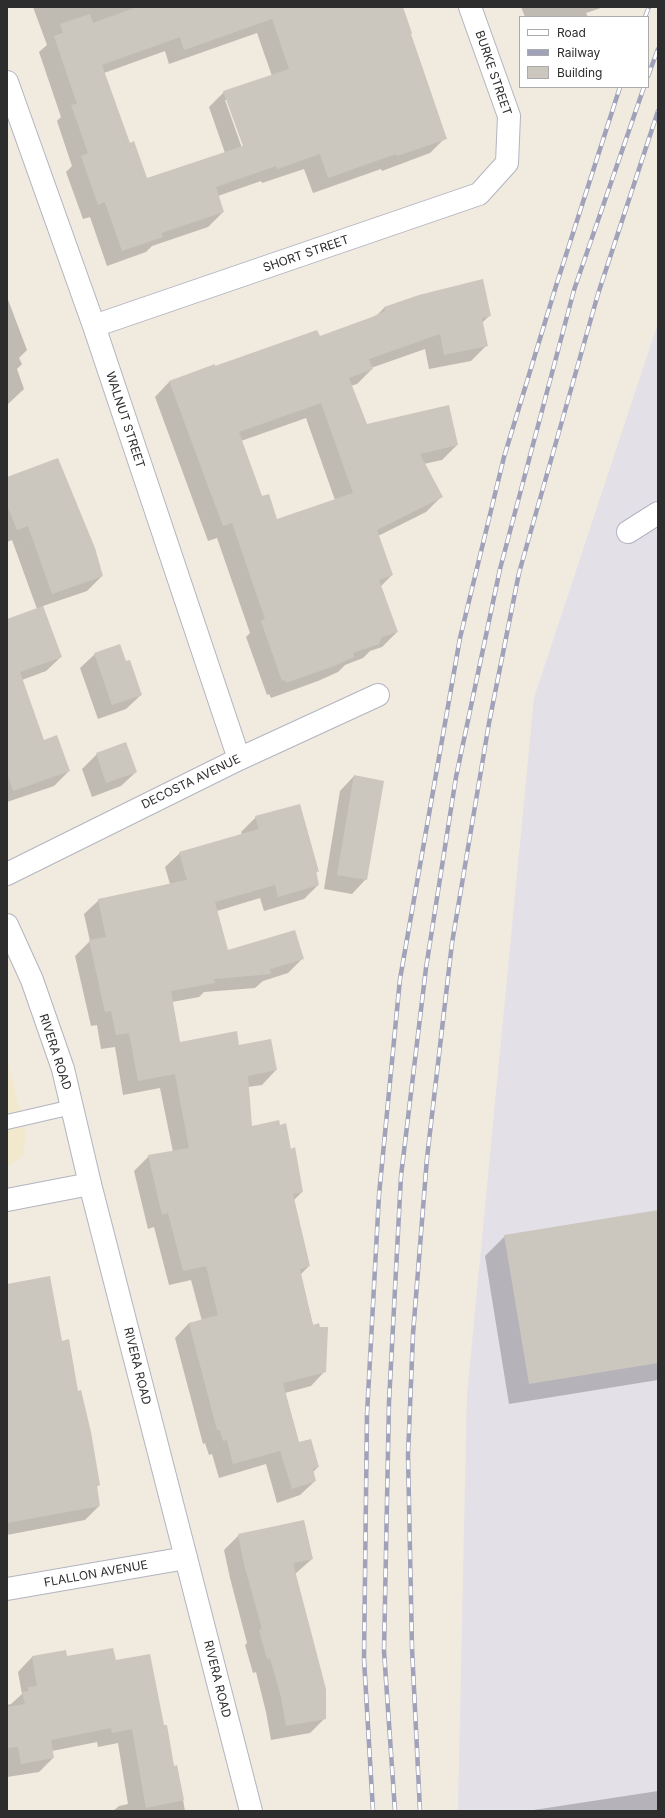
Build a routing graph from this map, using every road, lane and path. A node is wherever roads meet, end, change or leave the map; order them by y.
1 (470, 7) edge
2 (7, 82) edge
3 (508, 164) joint
4 (94, 326) junction
5 (658, 513) edge
6 (628, 532) dead end
7 (378, 695) dead end
8 (239, 759) junction
9 (7, 874) edge
10 (7, 925) edge
11 (72, 1107) junction
12 (7, 1122) edge
13 (90, 1184) junction
14 (7, 1200) edge
15 (186, 1558) junction
16 (7, 1589) edge
17 (251, 1811) edge

1 - 3 street, BURKE STREET
2 - 4 street, WALNUT STREET
3 - 4 street, SHORT STREET
4 - 8 street, WALNUT STREET
5 - 6 street
7 - 8 street, DECOSTA AVENUE
8 - 9 street, DECOSTA AVENUE
10 - 11 street, RIVERA ROAD
11 - 12 lane
11 - 13 street, RIVERA ROAD
13 - 14 street
13 - 15 street, RIVERA ROAD
15 - 16 street, FLALLON AVENUE
15 - 17 street, RIVERA ROAD

